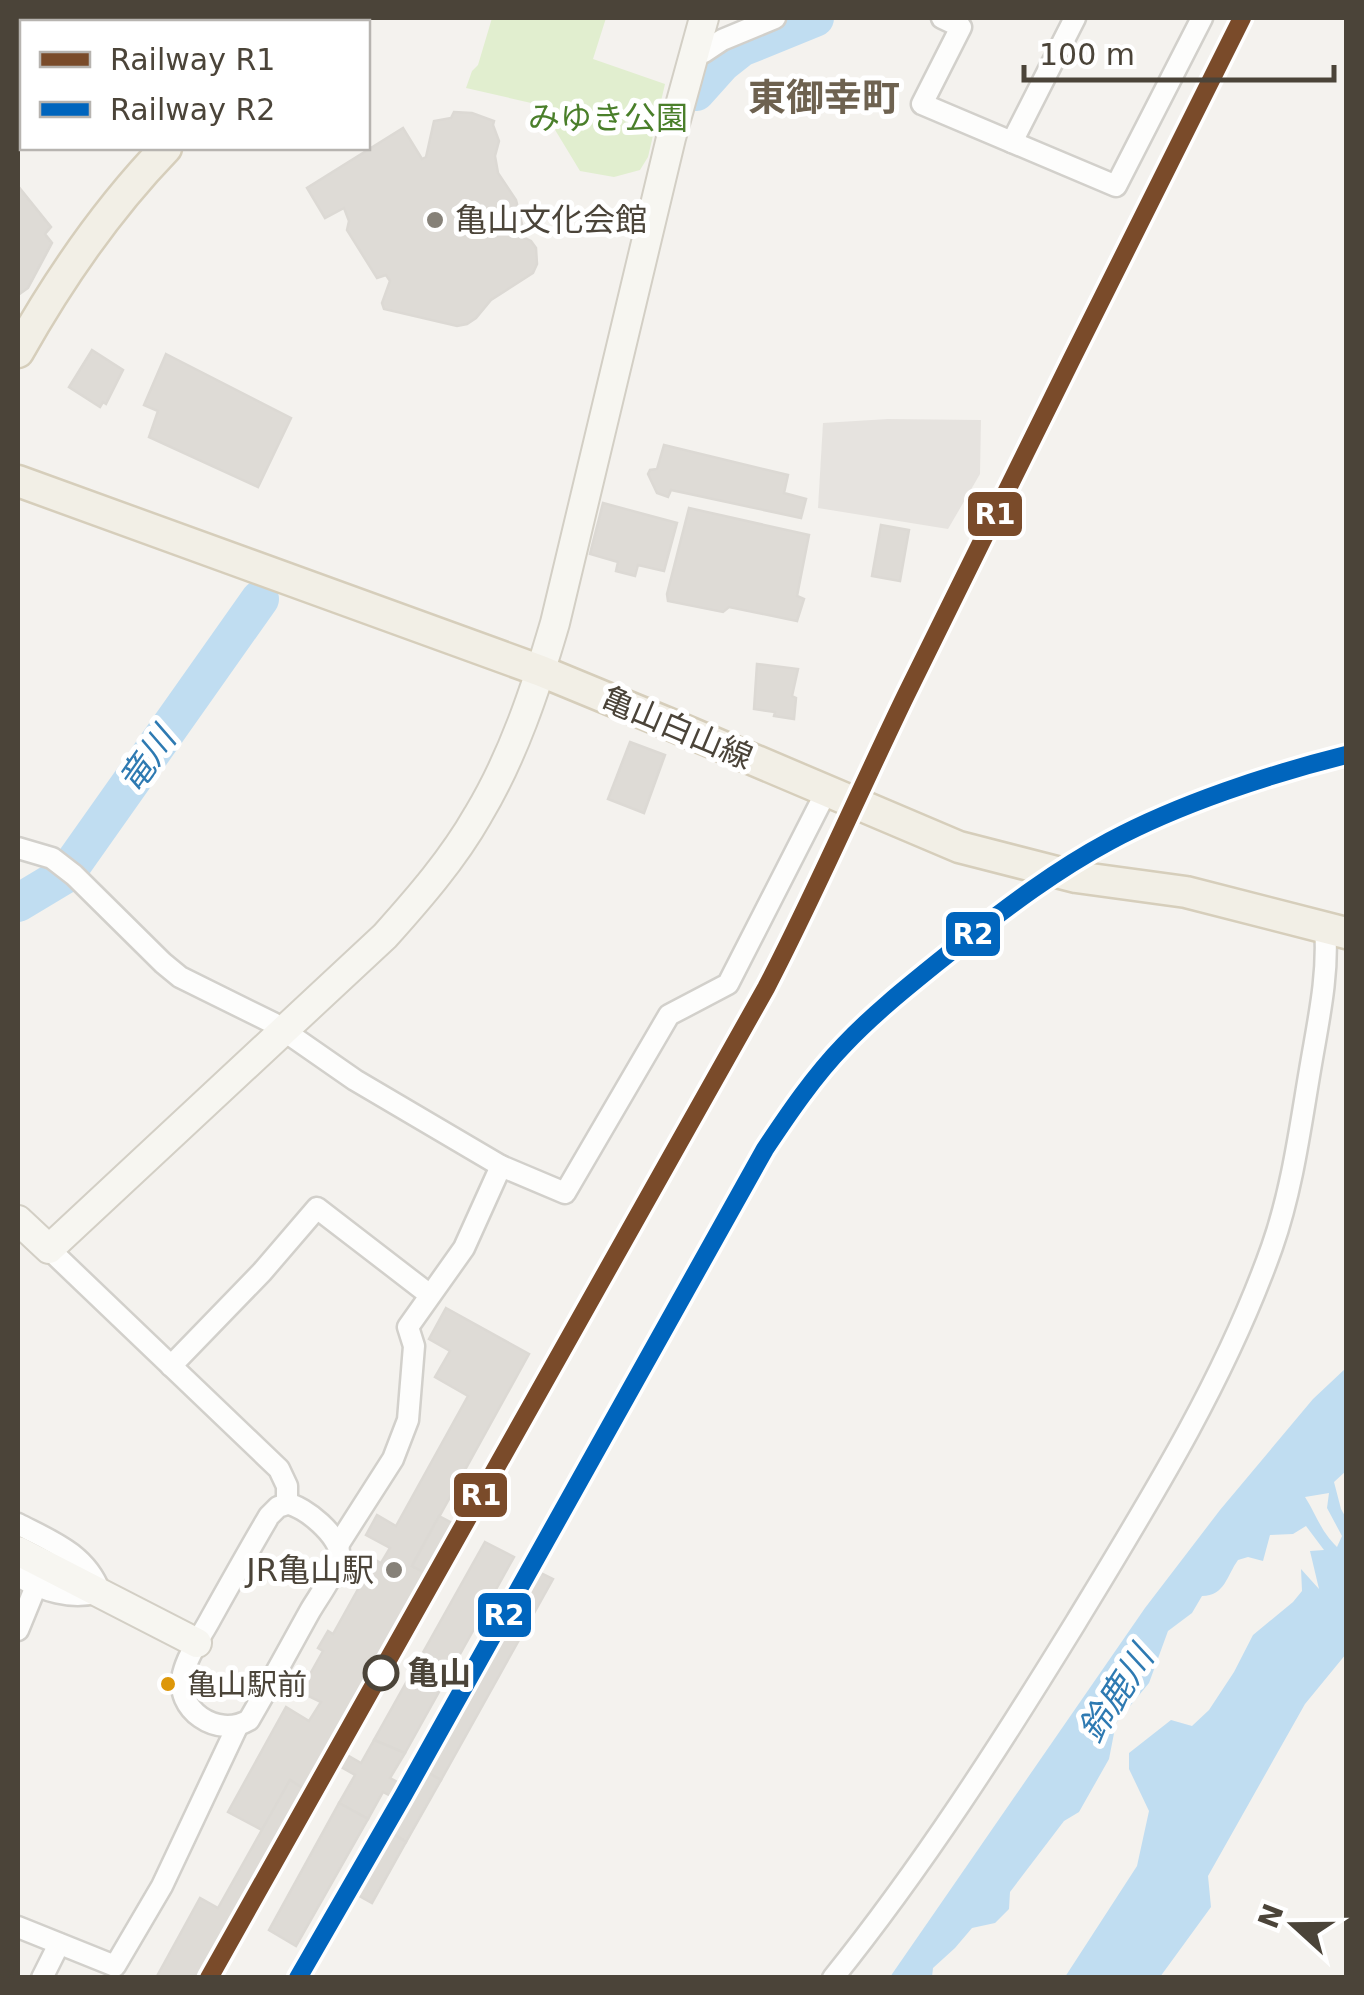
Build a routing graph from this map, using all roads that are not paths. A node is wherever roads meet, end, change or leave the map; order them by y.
1 (704, 18) edge
2 (774, 18) edge
3 (942, 18) edge
4 (1076, 18) edge
5 (1202, 18) edge
6 (694, 54) junction
7 (1012, 142) junction
8 (164, 150) edge
9 (18, 352) edge
10 (18, 481) edge
11 (541, 671) junction
12 (826, 792) junction
13 (18, 848) edge
14 (1337, 931) edge
15 (283, 1032) junction
16 (501, 1166) junction
17 (18, 1220) edge
18 (49, 1250) junction
19 (430, 1295) junction
20 (171, 1366) junction
21 (287, 1504) junction
22 (18, 1524) edge
23 (338, 1545) junction
24 (18, 1550) edge
25 (34, 1576) edge
26 (100, 1592) junction
27 (18, 1630) edge
28 (197, 1644) junction
29 (237, 1727) junction
30 (18, 1926) edge
31 (59, 1944) junction
32 (42, 1978) edge
33 (833, 1978) edge

1 - 6 street
2 - 6 street
3 - 7 street
4 - 7 street
5 - 7 street
6 - 11 street
8 - 9 main road
10 - 11 main road, 亀山白山線
11 - 12 main road, 亀山白山線
11 - 15 street
12 - 14 main road, 亀山白山線
12 - 16 street
13 - 15 street
14 - 33 street
15 - 16 street
15 - 18 street
16 - 19 street
17 - 18 street
18 - 20 street
19 - 20 street
19 - 23 street
20 - 21 street
21 - 23 street
21 - 28 street
22 - 26 street
23 - 29 street
24 - 25 street
25 - 26 street
25 - 27 street
26 - 28 street
28 - 29 street
29 - 31 street
30 - 31 street
31 - 32 street

